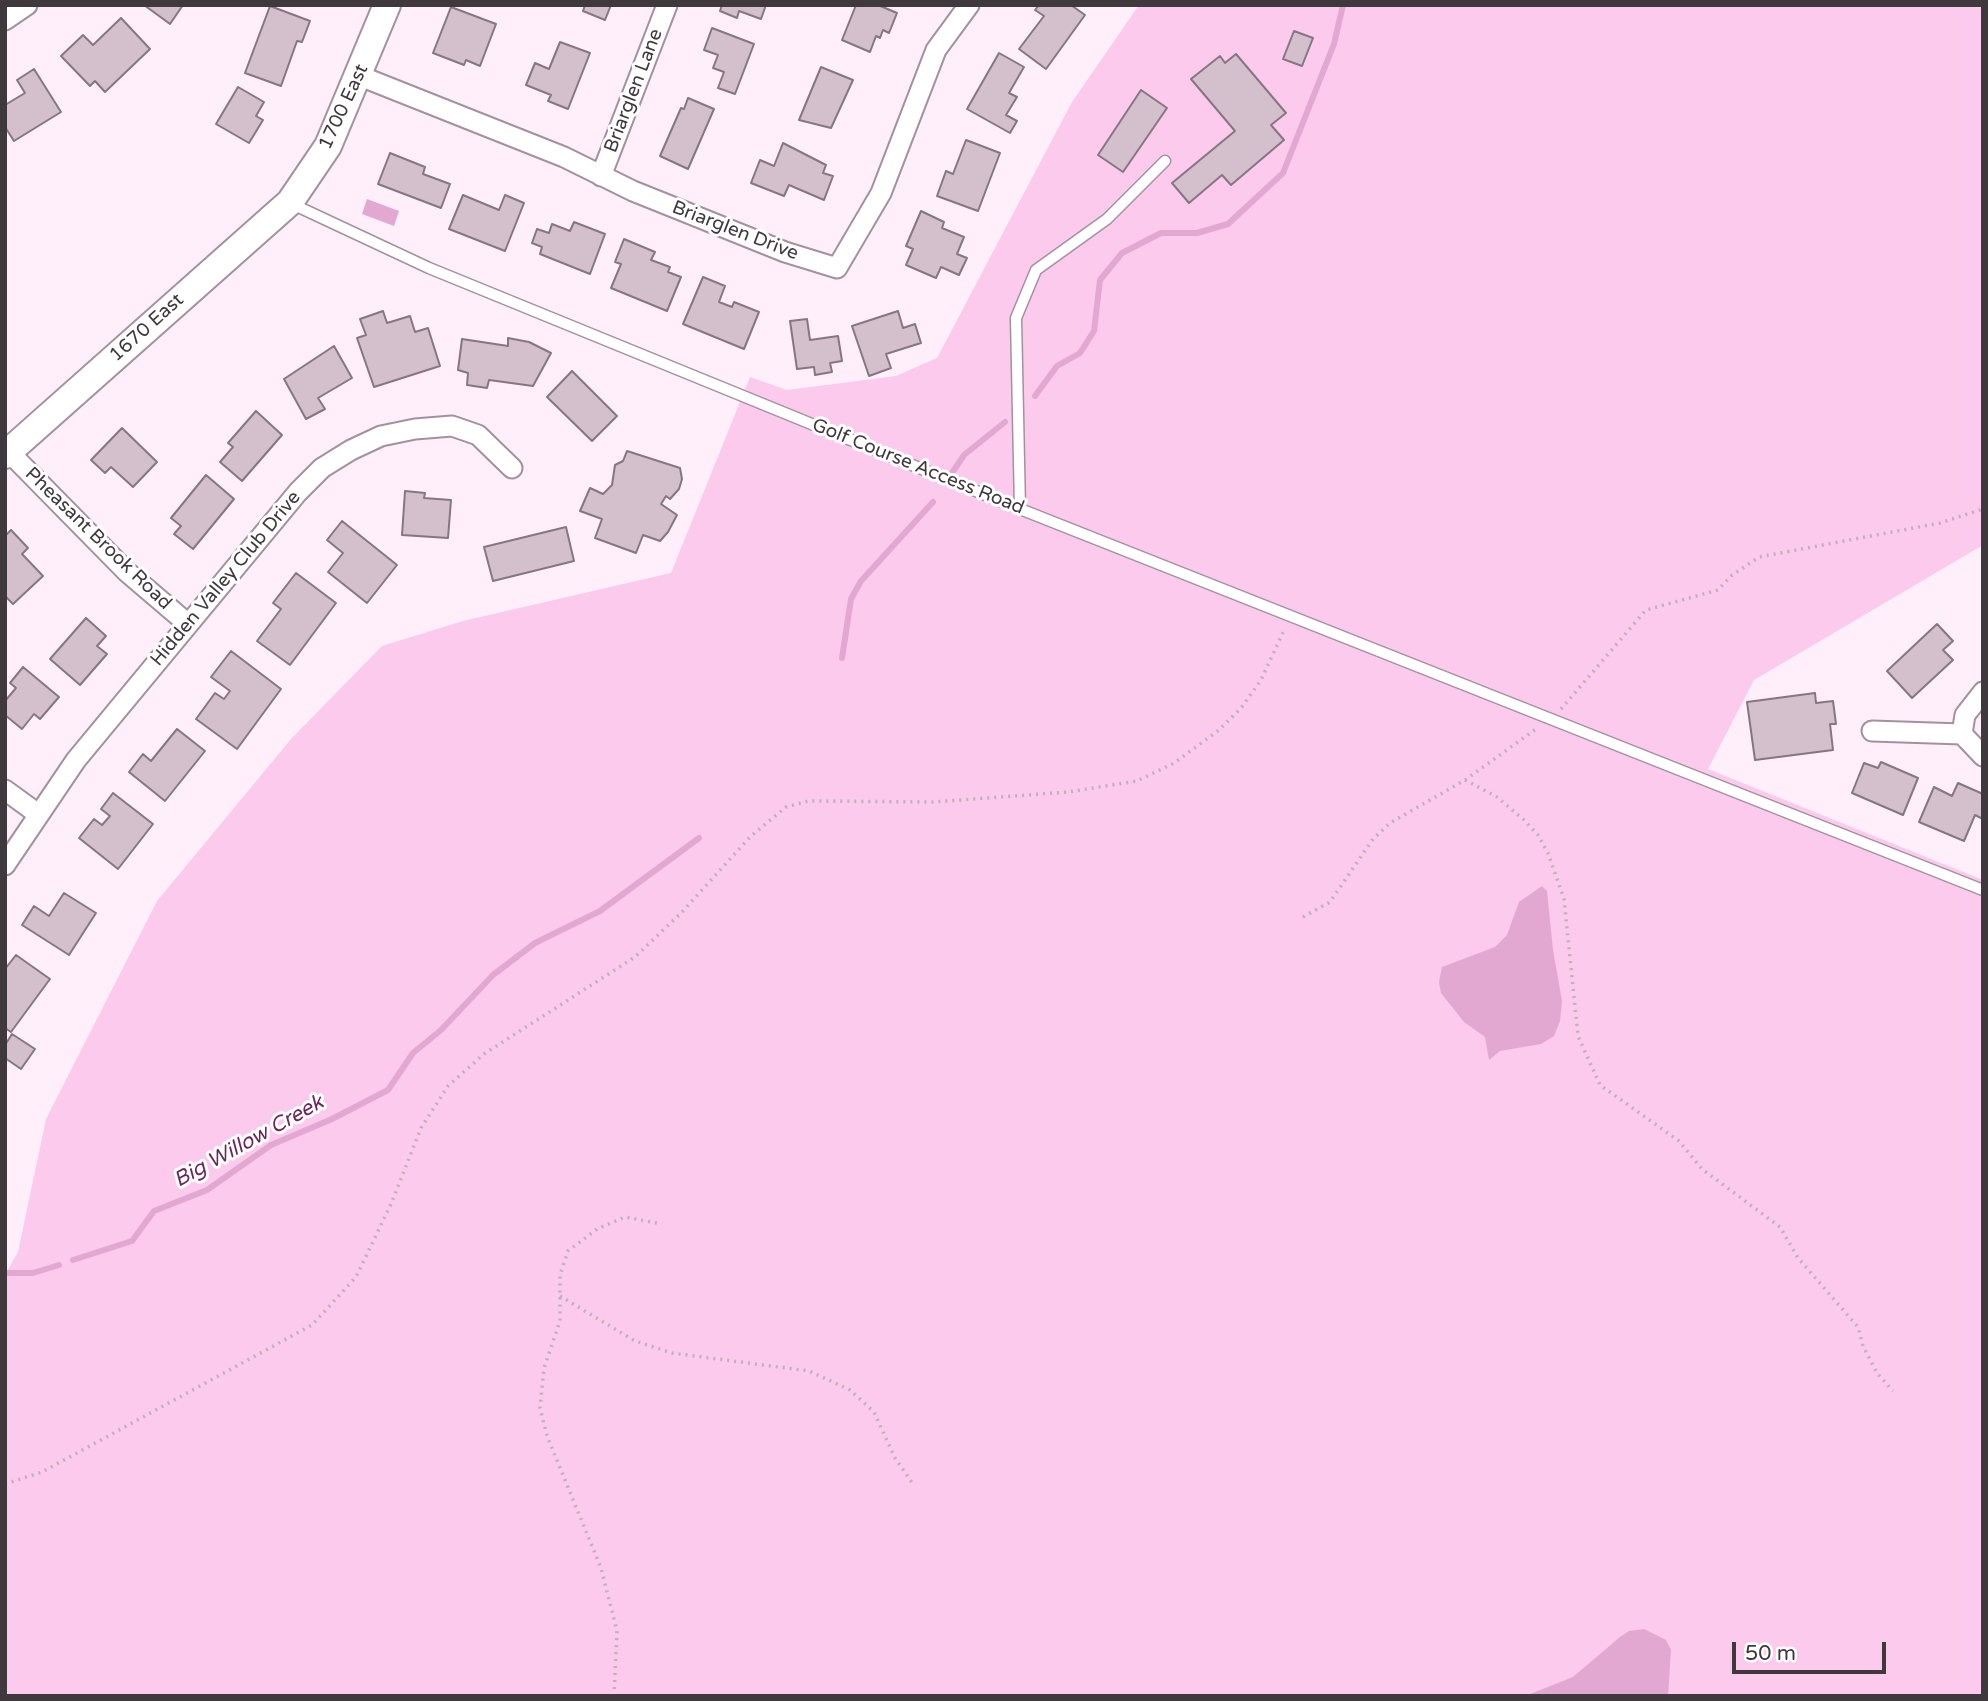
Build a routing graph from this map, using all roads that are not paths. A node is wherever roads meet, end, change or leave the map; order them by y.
1 (27, 5) edge
2 (387, 5) edge
3 (667, 5) edge
4 (969, 5) edge
5 (5, 20) edge
6 (360, 76) junction
7 (1164, 161) dead end
8 (601, 176) junction
9 (290, 202) junction
10 (7, 454) edge
11 (512, 468) dead end
12 (1020, 509) junction
13 (188, 624) junction
14 (1983, 692) edge
15 (1872, 731) dead end
16 (1962, 734) junction
17 (1983, 756) edge
18 (5, 790) edge
19 (38, 814) junction
20 (5, 865) edge
21 (1983, 890) edge

1 - 5 street
2 - 6 main road, 1700 East
3 - 8 street, Briarglen Lane
4 - 8 street, Briarglen Drive
6 - 8 street, Briarglen Drive
6 - 9 main road, 1700 East
7 - 12 lane
9 - 10 main road, 1670 East
9 - 12 lane, Golf Course Access Road
10 - 13 street, Pheasant Brook Road
11 - 13 street, Hidden Valley Club Drive
12 - 21 lane, Golf Course Access Road
13 - 19 street, Hidden Valley Club Drive
14 - 16 street
15 - 16 street
16 - 17 street
18 - 19 street
19 - 20 street, Hidden Valley Club Drive

